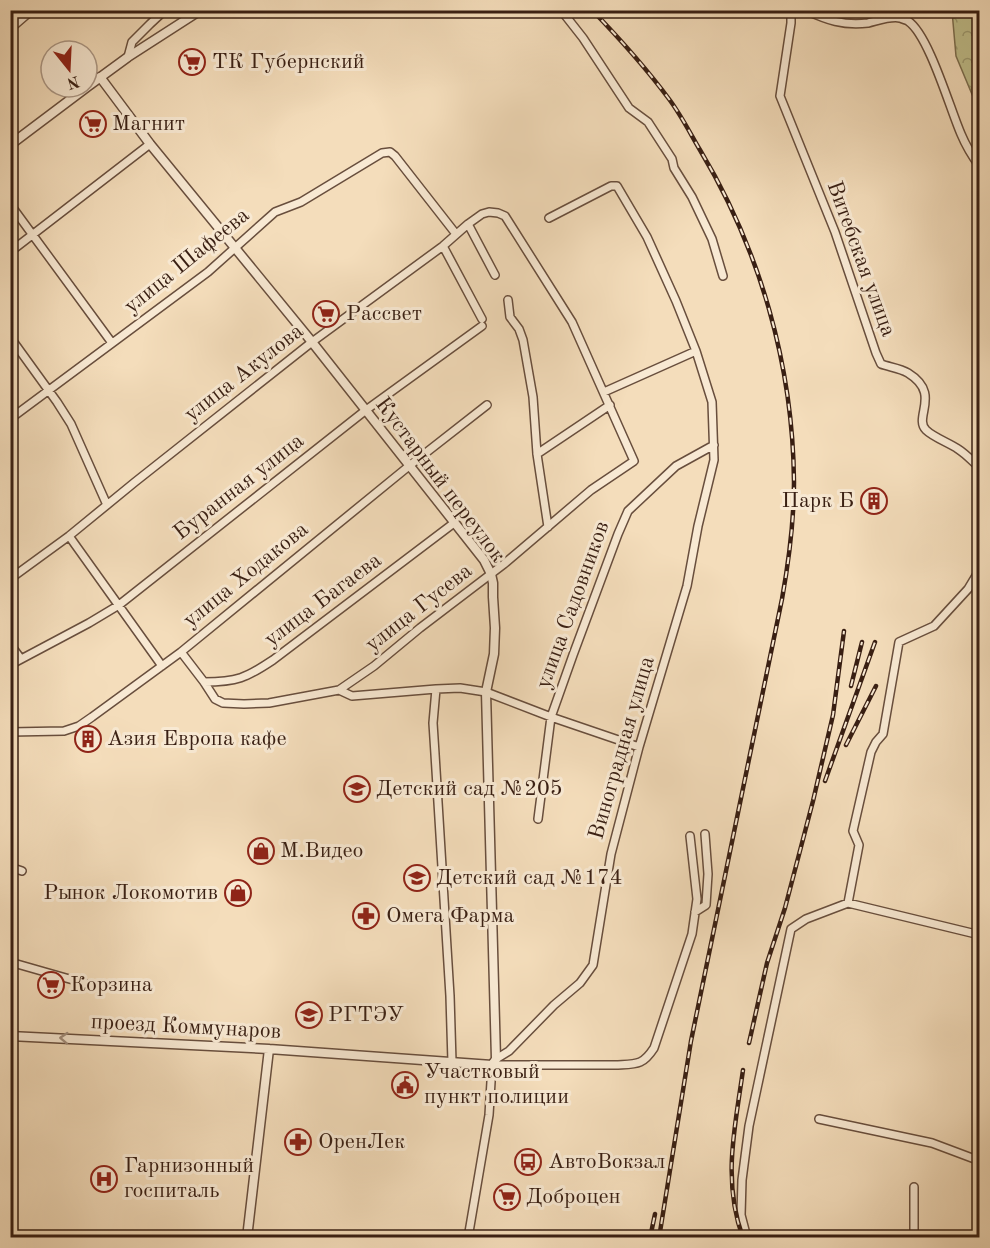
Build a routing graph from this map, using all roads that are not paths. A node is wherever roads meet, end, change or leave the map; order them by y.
1 (32, 10) edge
2 (165, 10) edge
3 (201, 10) edge
4 (561, 10) edge
5 (791, 10) edge
6 (805, 10) edge
7 (10, 30) edge
8 (128, 57) junction
9 (100, 77) joint
10 (71, 99) edge
11 (150, 144) junction
12 (10, 146) edge
13 (980, 166) edge
14 (10, 204) edge
15 (549, 218) dead end
16 (468, 224) junction
17 (34, 234) junction
18 (456, 234) junction
19 (443, 246) junction
20 (235, 247) junction
21 (10, 252) edge
22 (495, 274) dead end
23 (723, 276) dead end
24 (508, 300) dead end
25 (10, 338) edge
26 (312, 342) junction
27 (112, 343) junction
28 (696, 351) junction
29 (48, 390) junction
30 (604, 392) junction
31 (487, 405) dead end
32 (610, 405) junction
33 (366, 410) junction
34 (10, 419) edge
35 (714, 445) junction
36 (537, 454) junction
37 (409, 466) junction
38 (980, 468) edge
39 (107, 505) junction
40 (454, 523) junction
41 (548, 527) junction
42 (69, 536) junction
43 (980, 569) edge
44 (491, 574) junction
45 (10, 579) edge
46 (119, 605) junction
47 (10, 644) edge
48 (181, 652) junction
49 (21, 659) junction
50 (10, 664) edge
51 (162, 666) junction
52 (204, 682) junction
53 (436, 689) junction
54 (339, 690) junction
55 (486, 692) junction
56 (551, 717) junction
57 (10, 732) edge
58 (639, 747) junction
59 (538, 819) dead end
60 (705, 834) dead end
61 (690, 836) dead end
62 (10, 867) edge
63 (22, 871) dead end
64 (848, 903) junction
65 (695, 912) junction
66 (980, 935) edge
67 (10, 962) edge
68 (94, 986) dead end
69 (10, 1036) edge
70 (269, 1049) junction
71 (452, 1062) junction
72 (494, 1062) junction
73 (819, 1119) dead end
74 (980, 1161) edge
75 (914, 1187) dead end
76 (247, 1238) edge
77 (468, 1238) edge
78 (747, 1238) edge
79 (914, 1238) edge

1 - 7 street
2 - 8 street
3 - 8 street
4 - 23 street
5 - 38 street, Витебская улица
6 - 13 street
8 - 9 street
9 - 11 street, Кустарный переулок
10 - 12 street
11 - 17 street
11 - 20 street, Кустарный переулок
14 - 17 street
15 - 28 street, Виноградная улица
16 - 18 street, улица Акулова
16 - 22 street
16 - 30 street, улица Акулова
17 - 21 street
17 - 27 street
18 - 19 street, улица Акулова
18 - 20 street, улица Шафеева
19 - 26 street, улица Акулова
19 - 33 street, Буранная улица
20 - 26 street, Кустарный переулок
20 - 27 street, улица Шафеева
24 - 36 street
25 - 29 street
26 - 33 street, Кустарный переулок
26 - 39 street, улица Акулова
27 - 29 street, улица Шафеева
28 - 30 street
28 - 35 street, Виноградная улица
29 - 34 street, улица Шафеева
29 - 39 street
30 - 32 street
31 - 37 street, улица Ходакова
32 - 36 street
32 - 41 street, улица Гусева
33 - 37 street, Кустарный переулок
33 - 46 street, Буранная улица
35 - 56 street, улица Садовников
35 - 58 street, Виноградная улица
36 - 41 street
37 - 40 street, Кустарный переулок
37 - 48 street, улица Ходакова
39 - 42 street, улица Акулова
40 - 44 street, Кустарный переулок
40 - 52 street, улица Багаева
41 - 44 street, улица Гусева
42 - 45 street, улица Акулова
42 - 46 street
43 - 64 street
44 - 54 street, улица Гусева
44 - 55 street, Кустарный переулок
46 - 49 street, Буранная улица
46 - 51 street
47 - 49 street
48 - 51 street, улица Ходакова
48 - 52 street, улица Гусева
49 - 50 street, Буранная улица
51 - 57 street, улица Ходакова
52 - 54 street, улица Гусева
53 - 54 street
53 - 55 street
53 - 71 street
55 - 56 street
55 - 72 street, Кустарный переулок
56 - 58 street
56 - 59 street, улица Садовников
58 - 72 street, Виноградная улица
60 - 65 street
61 - 65 street
62 - 63 street
64 - 66 street
64 - 78 street
65 - 72 street, проезд Коммунаров
67 - 68 street
70 -> 69 street, проезд Коммунаров
70 - 71 street, проезд Коммунаров
70 - 76 street
71 - 72 street, проезд Коммунаров
72 - 77 street
73 - 74 street
75 - 79 street

